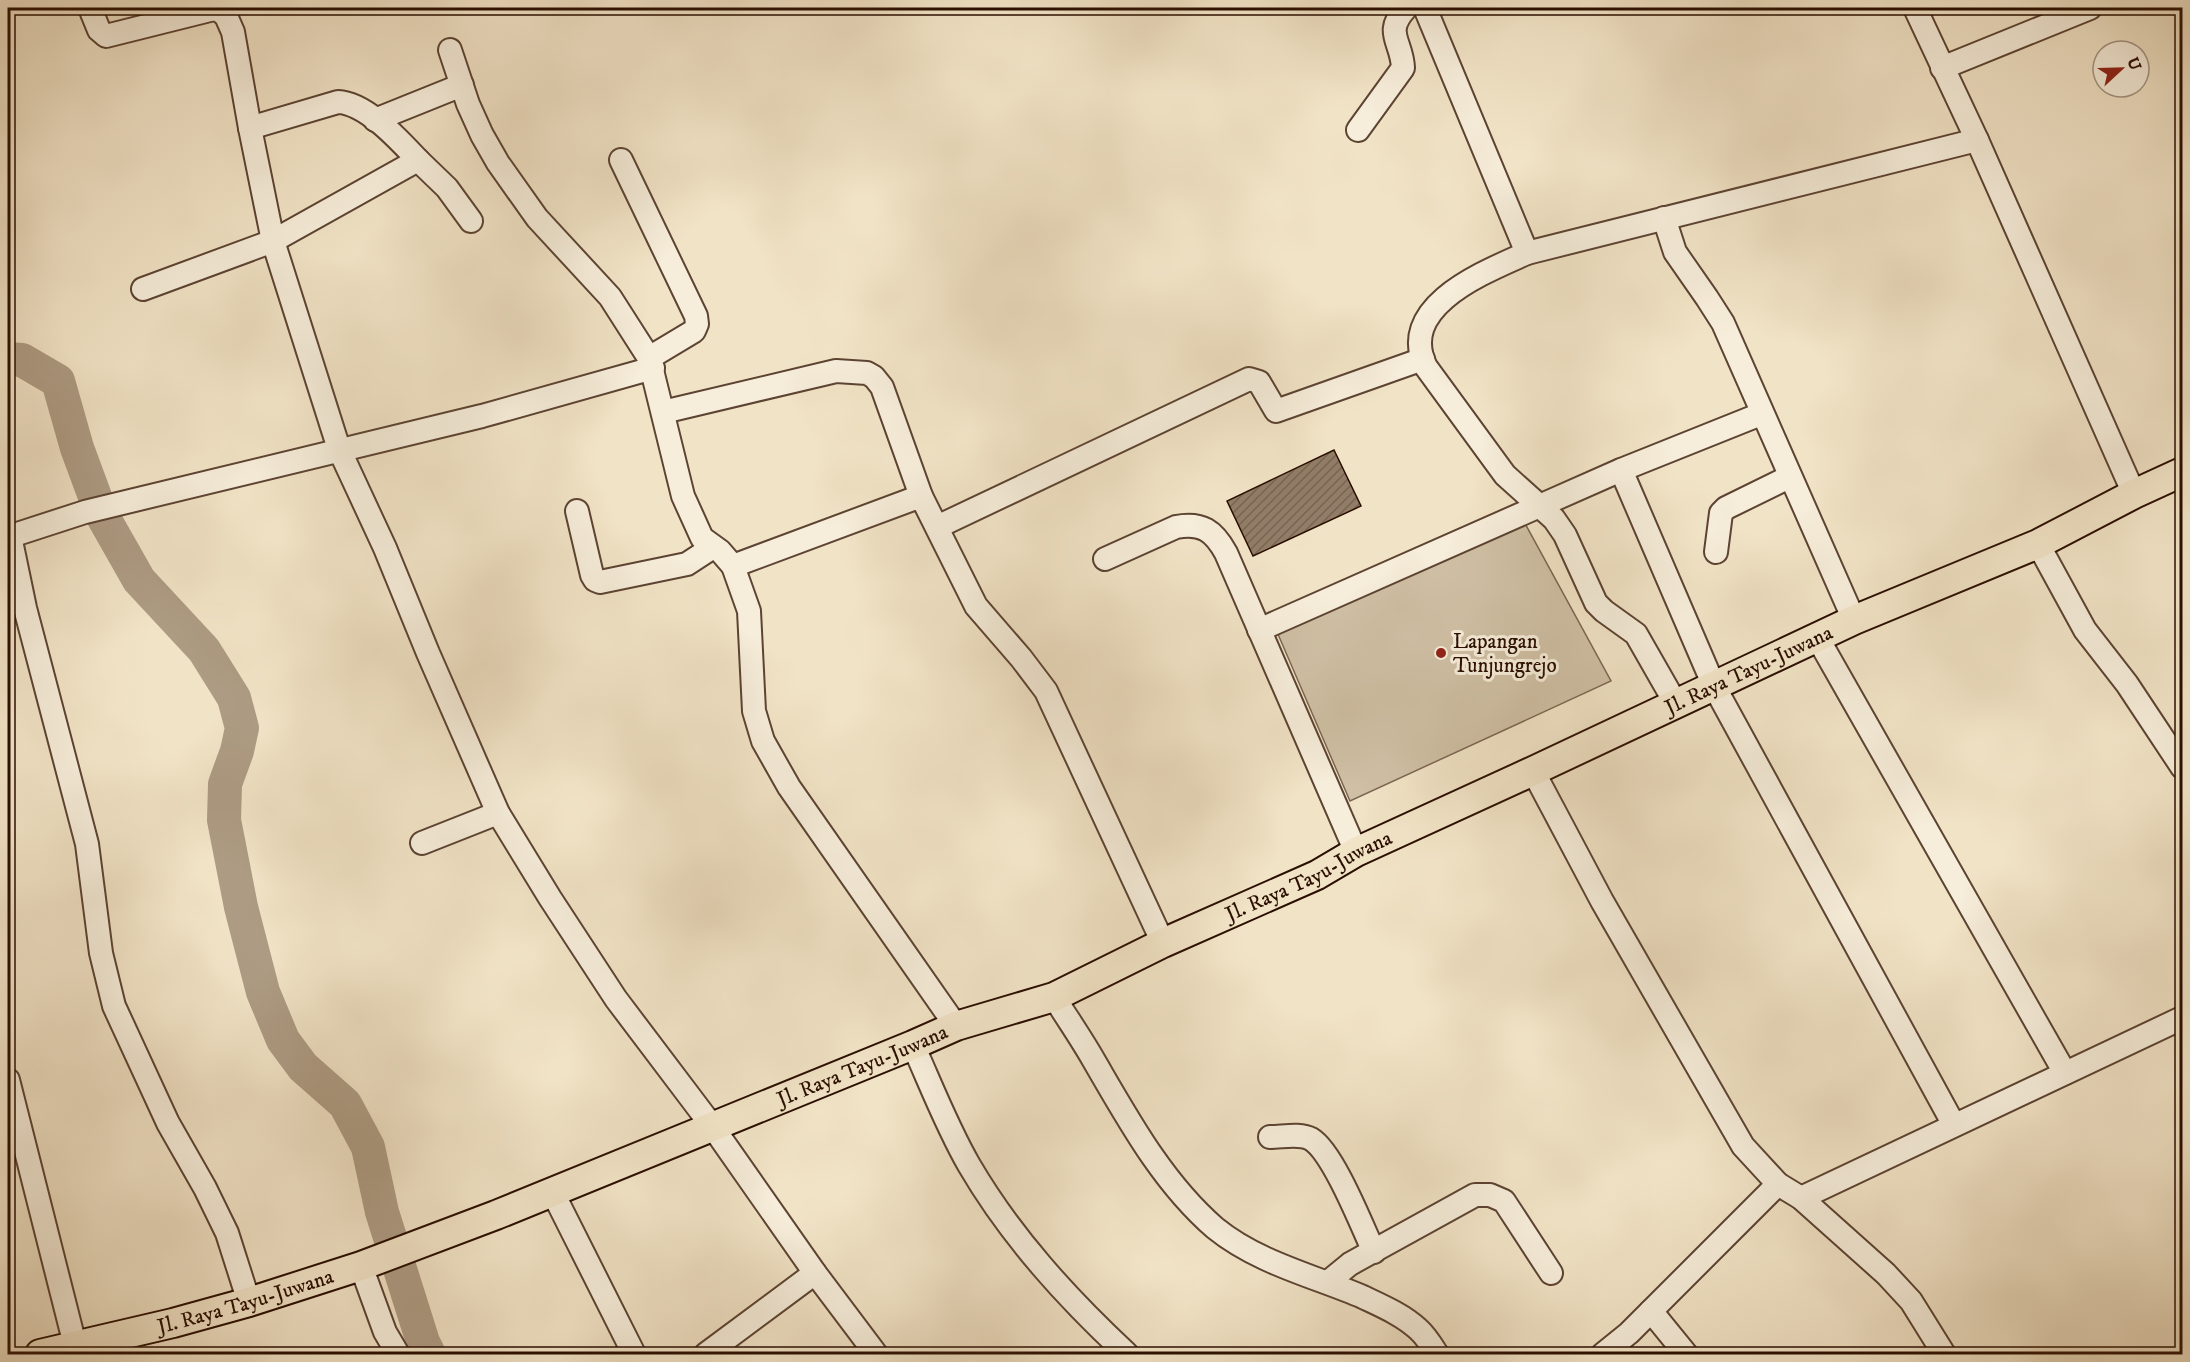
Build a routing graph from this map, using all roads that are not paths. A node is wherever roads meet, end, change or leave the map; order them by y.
1 (90, 8) edge
2 (1406, 8) edge
3 (1425, 8) edge
4 (1914, 8) edge
5 (2090, 8) edge
6 (450, 50) dead end
7 (1942, 68) junction
8 (462, 85) junction
9 (375, 120) junction
10 (250, 128) junction
11 (1358, 130) dead end
12 (1977, 140) junction
13 (418, 160) junction
14 (621, 160) dead end
15 (1664, 218) junction
16 (471, 221) dead end
17 (273, 241) junction
18 (1527, 253) junction
19 (143, 290) dead end
20 (1423, 359) junction
21 (651, 363) junction
22 (663, 412) junction
23 (1761, 414) junction
24 (339, 449) junction
25 (1621, 470) junction
26 (2182, 472) edge
27 (1789, 477) junction
28 (2134, 494) junction
29 (921, 496) junction
30 (1538, 506) junction
31 (577, 511) dead end
32 (937, 527) junction
33 (9, 536) edge
34 (2038, 544) junction
35 (713, 547) junction
36 (1716, 552) dead end
37 (1105, 559) dead end
38 (733, 566) junction
39 (1854, 620) junction
40 (1259, 630) junction
41 (1817, 637) junction
42 (1714, 686) junction
43 (1676, 704) junction
44 (2182, 767) edge
45 (1533, 771) junction
46 (498, 813) junction
47 (422, 843) dead end
48 (1356, 852) junction
49 (1163, 943) junction
50 (1054, 997) junction
51 (2182, 1018) edge
52 (956, 1026) junction
53 (913, 1045) junction
54 (2065, 1073) junction
55 (8, 1080) edge
56 (1954, 1125) junction
57 (712, 1126) junction
58 (1270, 1137) dead end
59 (1778, 1184) junction
60 (552, 1191) junction
61 (1801, 1198) junction
62 (1374, 1251) junction
63 (370, 1262) junction
64 (815, 1273) junction
65 (1551, 1273) dead end
66 (1328, 1282) junction
67 (249, 1302) junction
68 (1651, 1311) junction
69 (75, 1345) junction
70 (40, 1354) edge
71 (398, 1354) edge
72 (633, 1354) edge
73 (706, 1354) edge
74 (876, 1354) edge
75 (1127, 1354) edge
76 (1437, 1354) edge
77 (1603, 1354) edge
78 (1686, 1354) edge
79 (1944, 1354) edge

1 - 10 street
2 - 11 street
3 - 18 street
4 - 7 street
5 - 7 street
6 - 8 street
7 - 12 street
8 - 9 street
8 - 21 street
9 - 10 street
9 - 13 street
10 - 17 street
12 - 15 street
12 - 28 street
13 - 16 street
13 - 17 street
14 - 21 street
15 - 18 street
15 - 23 street
17 - 19 street
17 - 24 street
18 - 20 street
20 - 30 street
20 - 32 street
21 - 22 street
21 - 24 street
22 - 29 street
22 - 35 street
23 - 25 street
23 - 27 street
24 - 33 street
24 - 46 street
25 - 30 street
25 - 42 street
26 - 28 main road, Jl. Raya Tayu-Juwana
27 - 36 street
27 - 39 street
28 - 34 main road, Jl. Raya Tayu-Juwana
29 - 32 street
29 - 38 street
30 - 40 street
30 - 43 street
31 - 35 street
32 - 49 street
33 - 67 street
34 - 39 main road, Jl. Raya Tayu-Juwana
34 - 44 street
35 - 38 street
37 - 40 street
38 - 52 street
39 - 41 main road, Jl. Raya Tayu-Juwana
40 - 48 street
41 - 42 main road, Jl. Raya Tayu-Juwana
41 - 54 street
42 - 43 main road, Jl. Raya Tayu-Juwana
42 - 56 street
43 - 45 main road, Jl. Raya Tayu-Juwana
45 - 48 main road, Jl. Raya Tayu-Juwana
45 - 59 street
46 - 47 street
46 - 57 street
48 - 49 main road, Jl. Raya Tayu-Juwana
49 - 50 main road, Jl. Raya Tayu-Juwana
50 - 52 main road, Jl. Raya Tayu-Juwana
50 - 66 street
51 - 54 street
52 - 53 main road, Jl. Raya Tayu-Juwana
53 - 57 main road, Jl. Raya Tayu-Juwana
53 - 75 street
54 - 56 street
55 - 69 street
56 - 61 street
57 - 60 main road, Jl. Raya Tayu-Juwana
57 - 64 street
58 - 62 street
59 - 61 street
59 - 68 street
60 - 63 main road, Jl. Raya Tayu-Juwana
60 - 72 street
61 - 79 street
62 - 65 street
62 - 66 street
63 - 67 main road, Jl. Raya Tayu-Juwana
63 - 71 street
64 - 73 street
64 - 74 street
66 - 76 street
67 - 69 main road, Jl. Raya Tayu-Juwana
68 - 77 street
68 - 78 street
69 - 70 main road, Jl. Raya Tayu-Juwana

